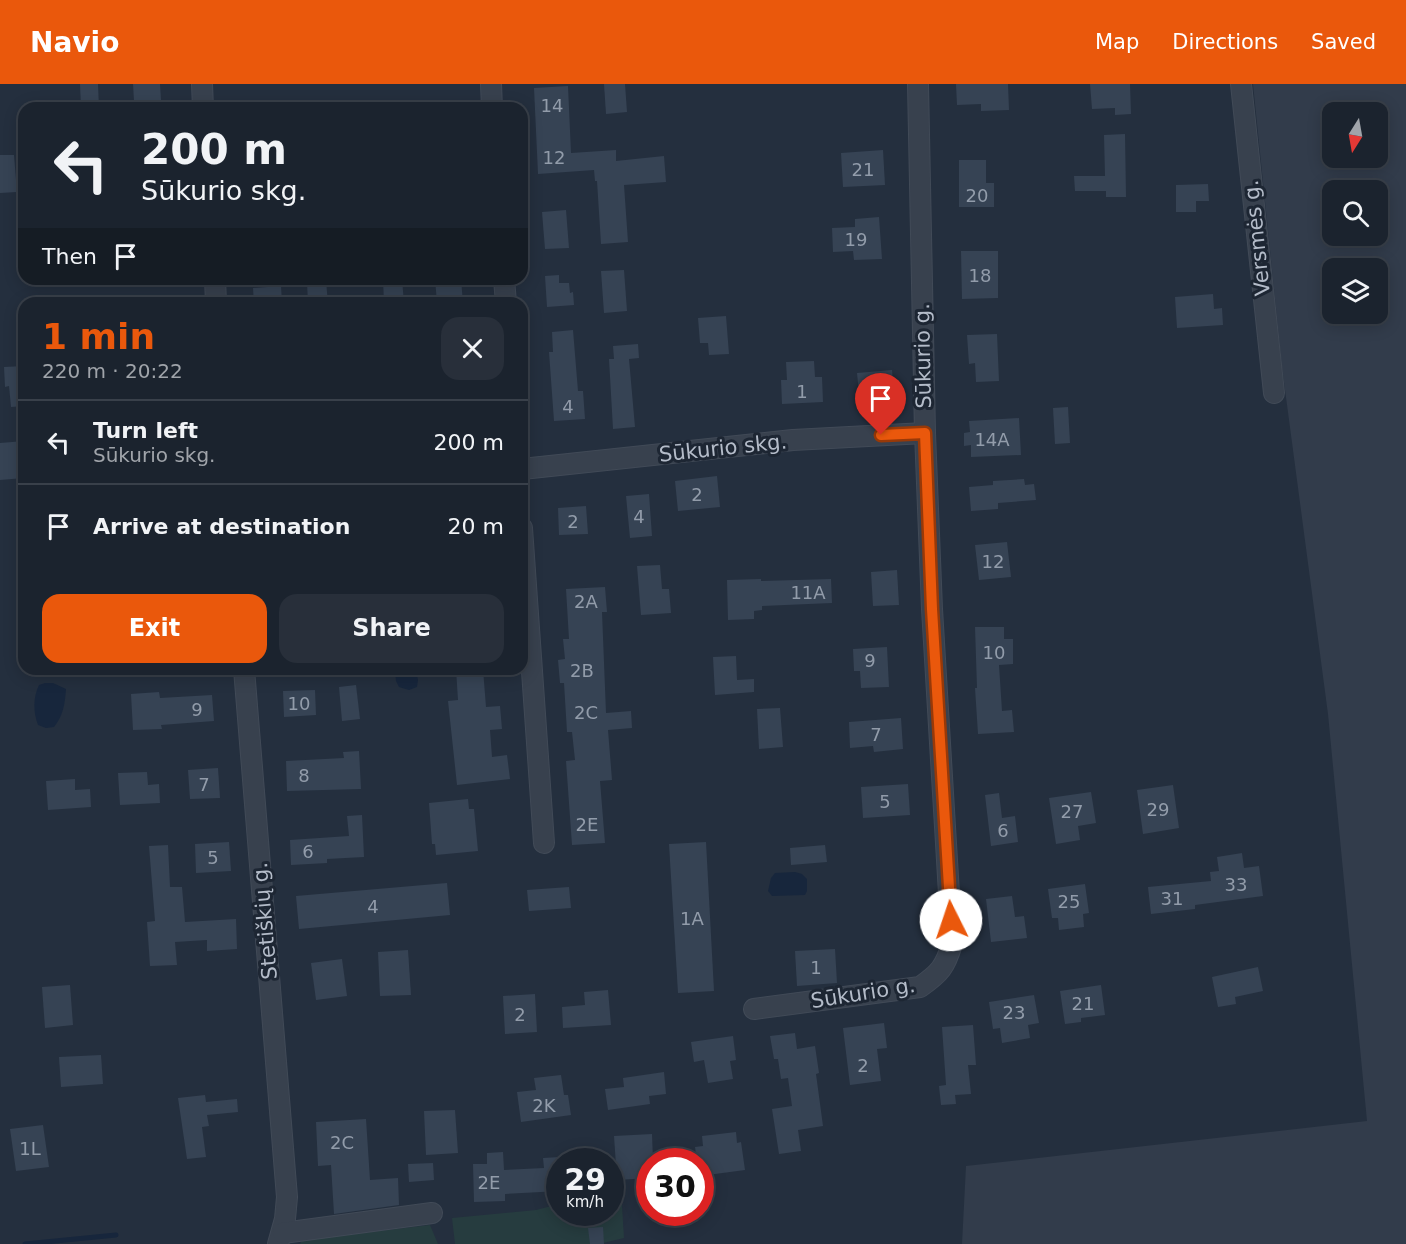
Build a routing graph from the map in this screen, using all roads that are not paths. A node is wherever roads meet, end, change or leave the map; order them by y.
1 (202, 84) edge
2 (491, 84) edge
3 (918, 84) edge
4 (1241, 84) edge
5 (203, 102) edge
6 (492, 102) edge
7 (1274, 393) dead end
8 (925, 433) junction
9 (528, 468) edge
10 (528, 614) edge
11 (244, 675) edge
12 (544, 843) dead end
13 (754, 1009) dead end
14 (432, 1213) dead end
15 (280, 1238) edge

1 - 5 street
2 - 6 street
3 - 8 street, Sūkurio g.
4 - 7 street, Versmės g.
8 - 9 street, Sūkurio skg.
8 - 13 street, Sūkurio g.
10 - 12 street
11 - 15 street, Stetiškių g.
14 - 15 street

